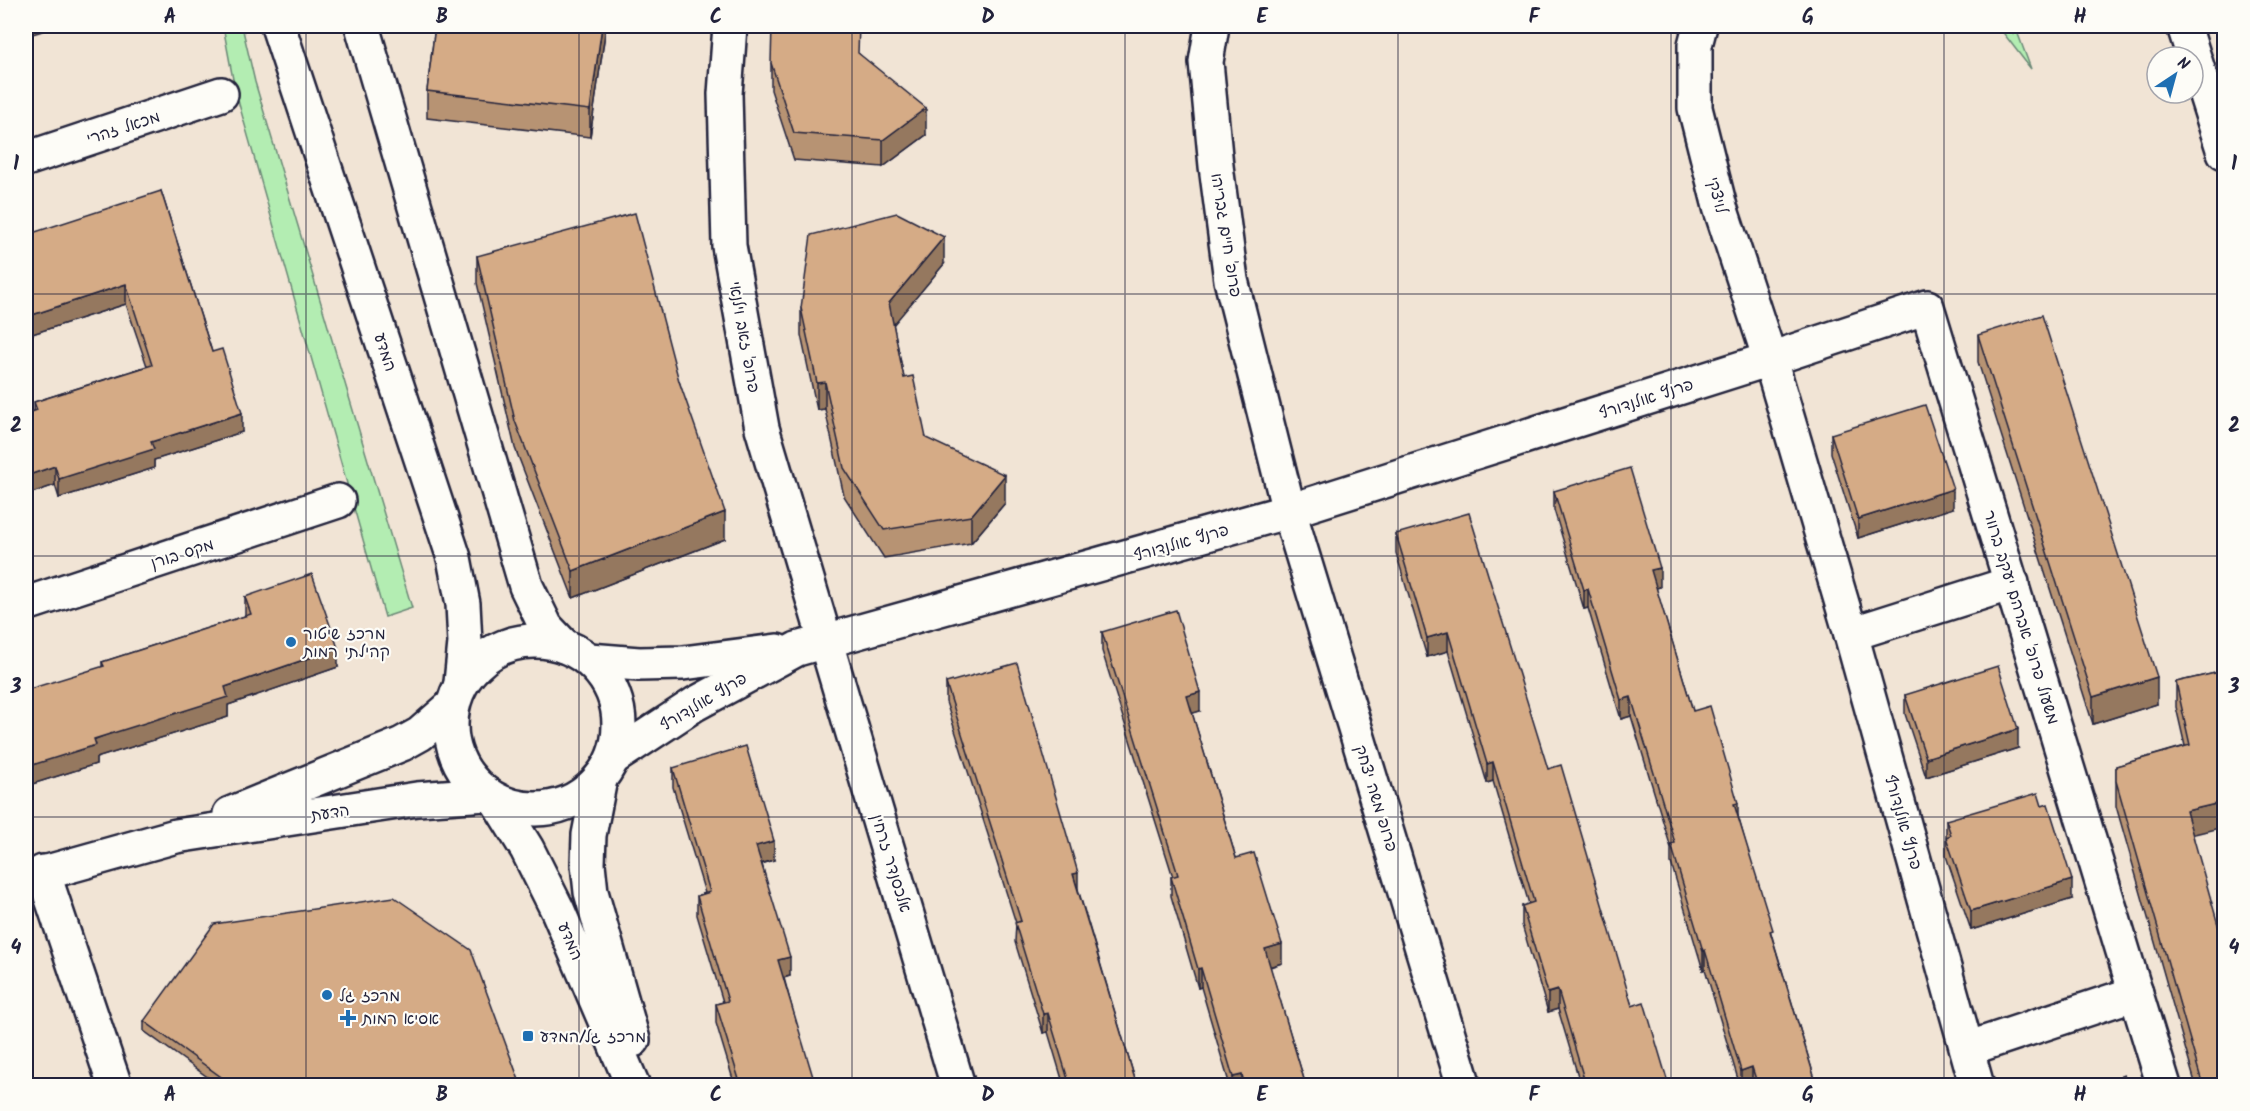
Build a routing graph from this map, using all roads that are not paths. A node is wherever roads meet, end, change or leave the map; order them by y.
1 (279, 26) edge
2 (362, 26) edge
3 (730, 26) edge
4 (1212, 26) edge
5 (1700, 26) edge
6 (2184, 26) edge
7 (221, 94) dead end
8 (2224, 152) edge
9 (26, 159) edge
10 (1770, 359) junction
11 (338, 501) dead end
12 (1290, 511) junction
13 (2012, 583) junction
14 (26, 604) edge
15 (1851, 634) junction
16 (811, 644) junction
17 (576, 653) junction
18 (456, 694) junction
19 (607, 769) junction
20 (492, 798) junction
21 (176, 836) junction
22 (34, 875) edge
23 (2136, 993) junction
24 (1967, 1049) junction
25 (115, 1086) edge
26 (633, 1086) edge
27 (645, 1086) edge
28 (958, 1086) edge
29 (1464, 1086) edge
30 (1977, 1086) edge
31 (2164, 1086) edge

1 - 18 street, המדע
2 - 17 street
3 - 16 street, פרופ' זאב וילנאי
4 - 12 street, פרופ' חיים גבריהו
5 - 10 street, לויצקי
6 - 8 street
7 - 9 street, מכאל זהרי
10 - 12 street, פרנץ אולנדורף
10 - 13 street, משעול פרופ' אברהם יעקב ברוור
10 - 15 street, פרנץ אולנדורף
11 - 14 street, מקס בורן
12 - 16 street, פרנץ אולנדורף
12 - 29 street, פרופ משה יצחק
13 - 15 street
13 - 23 street, משעול פרופ' אברהם יעקב ברוור
15 - 24 street, פרנץ אולנדורף
16 - 17 street, פרנץ אולנדורף
16 - 19 street, פרנץ אולנדורף
16 - 28 street, אלכסנדר זרחין
17 - 18 street
17 - 19 street
18 - 20 street
18 - 21 street, הדעת
19 - 20 street
19 - 27 street, המדע
20 - 21 street, הדעת
20 - 26 street, המדע
21 - 22 street, הדעת
22 - 25 street
23 - 24 street
23 - 31 street, משעול פרופ' אברהם יעקב ברוור
24 - 30 street, פרנץ אולנדורף

